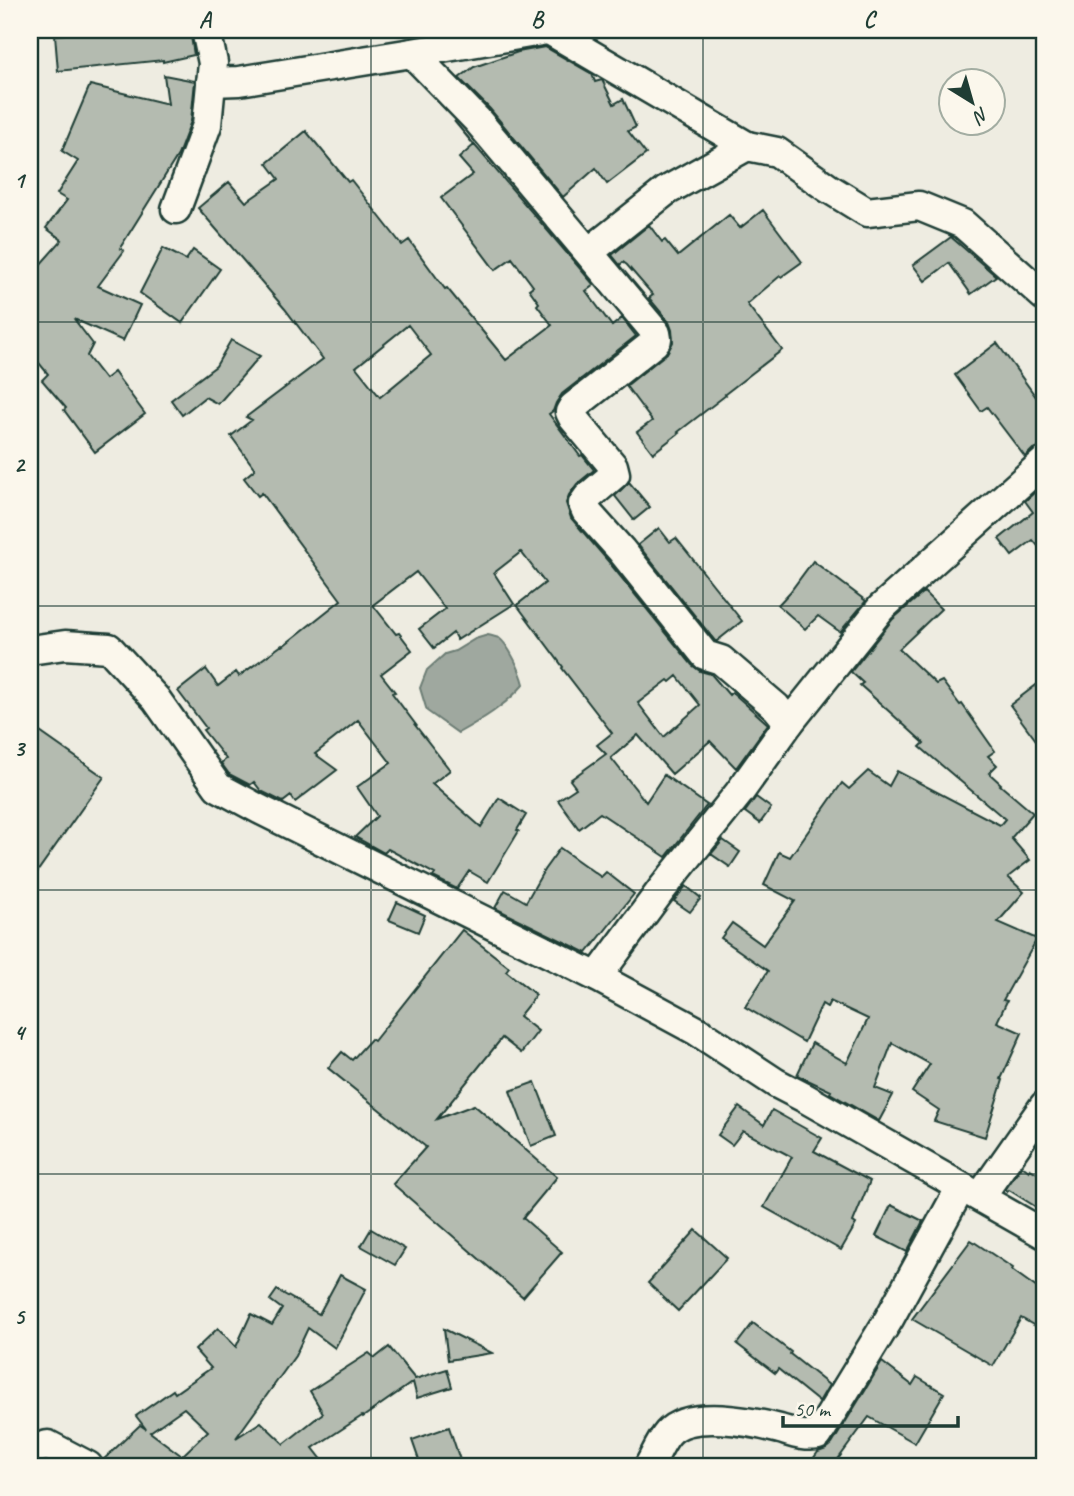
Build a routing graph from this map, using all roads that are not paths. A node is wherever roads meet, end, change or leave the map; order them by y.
1 (206, 30) edge
2 (548, 30) edge
3 (412, 53) junction
4 (211, 82) junction
5 (747, 146) junction
6 (176, 209) dead end
7 (589, 252) junction
8 (1044, 296) edge
9 (1044, 461) edge
10 (30, 650) edge
11 (789, 723) junction
12 (597, 977) junction
13 (1044, 1106) edge
14 (970, 1192) junction
15 (1044, 1234) edge
16 (30, 1450) edge
17 (88, 1466) edge
18 (649, 1466) edge

1 - 4 street
2 - 3 street
2 - 5 street
3 - 4 street
3 - 7 street
4 - 6 street
5 - 7 street
5 - 8 street
7 - 11 street
9 - 11 street
10 - 12 street
11 - 12 street
12 - 14 street
13 - 14 street
14 - 15 street
14 - 18 street
16 - 17 street

